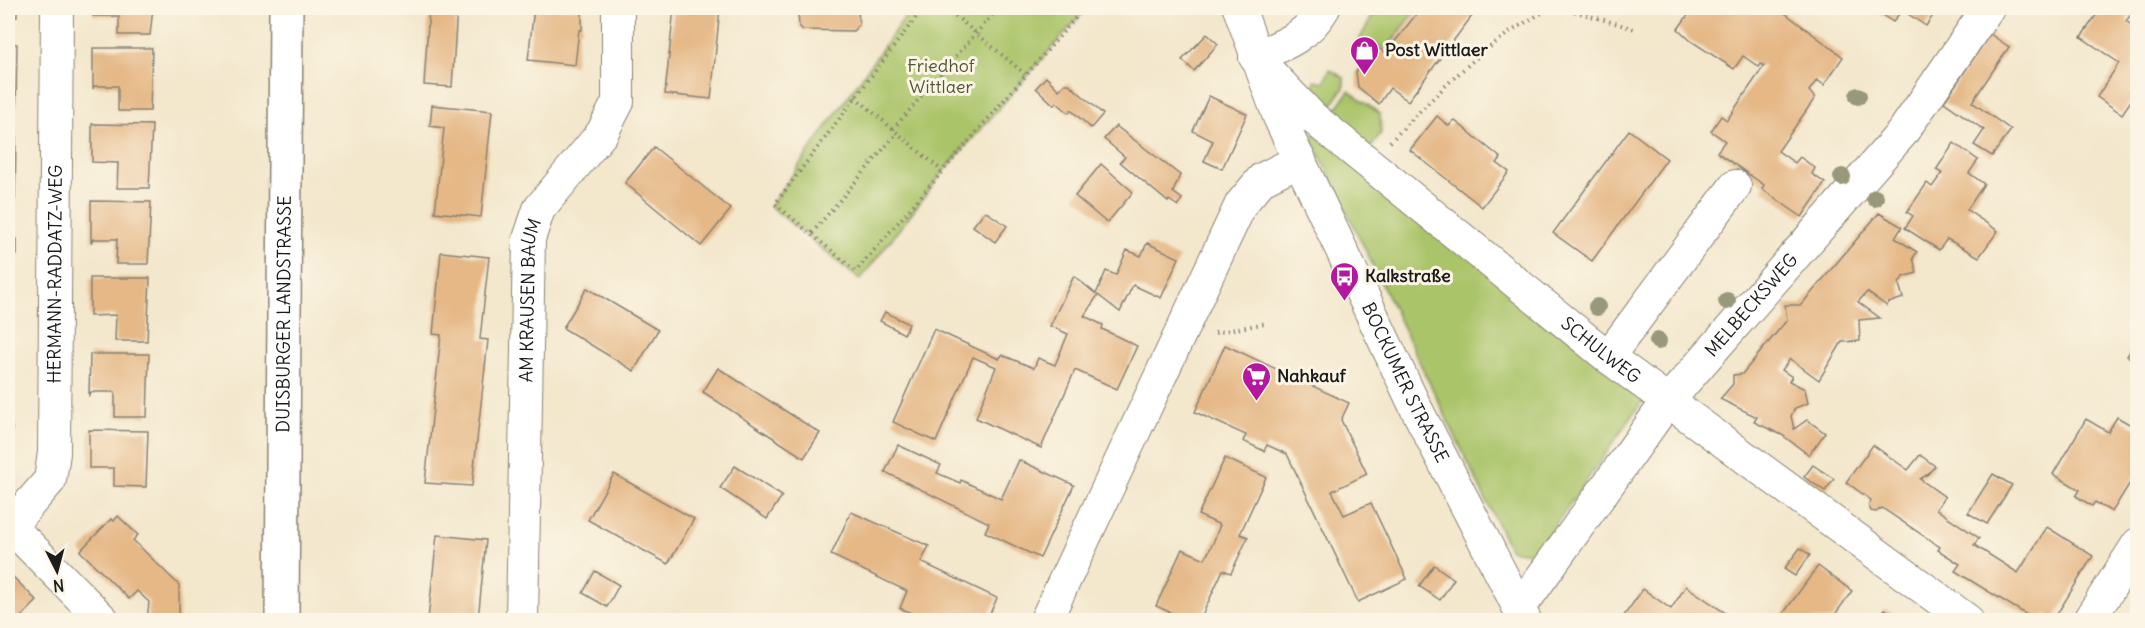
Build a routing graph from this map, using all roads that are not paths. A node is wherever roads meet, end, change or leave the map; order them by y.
1 (57, 8) edge
2 (286, 8) edge
3 (618, 8) edge
4 (1239, 8) edge
5 (1324, 8) edge
6 (1988, 8) edge
7 (1256, 57) junction
8 (1300, 160) junction
9 (1734, 186) dead end
10 (1608, 357) junction
11 (1667, 402) junction
12 (9, 525) edge
13 (2138, 544) edge
14 (1520, 612) edge
15 (103, 621) edge
16 (282, 621) edge
17 (522, 621) edge
18 (1046, 621) edge
19 (1967, 621) edge
20 (2089, 621) edge

1 - 12 street, HERMANN-RADDATZ-WEG
2 - 16 main road, DUISBURGER LANDSTRASSE
3 - 17 street, AM KRAUSEN BAUM
4 - 7 street, BOCKUMER STRASSE
5 - 7 street
6 - 11 street, MELBECKSWEG
7 - 8 street, BOCKUMER STRASSE
7 - 10 street, SCHULWEG
8 - 14 street, BOCKUMER STRASSE
8 - 18 street
9 - 10 street
10 - 11 street, SCHULWEG
11 - 14 street, MELBECKSWEG
11 - 19 street, SCHULWEG
12 - 15 street, HERMANN-RADDATZ-WEG
13 - 20 street

